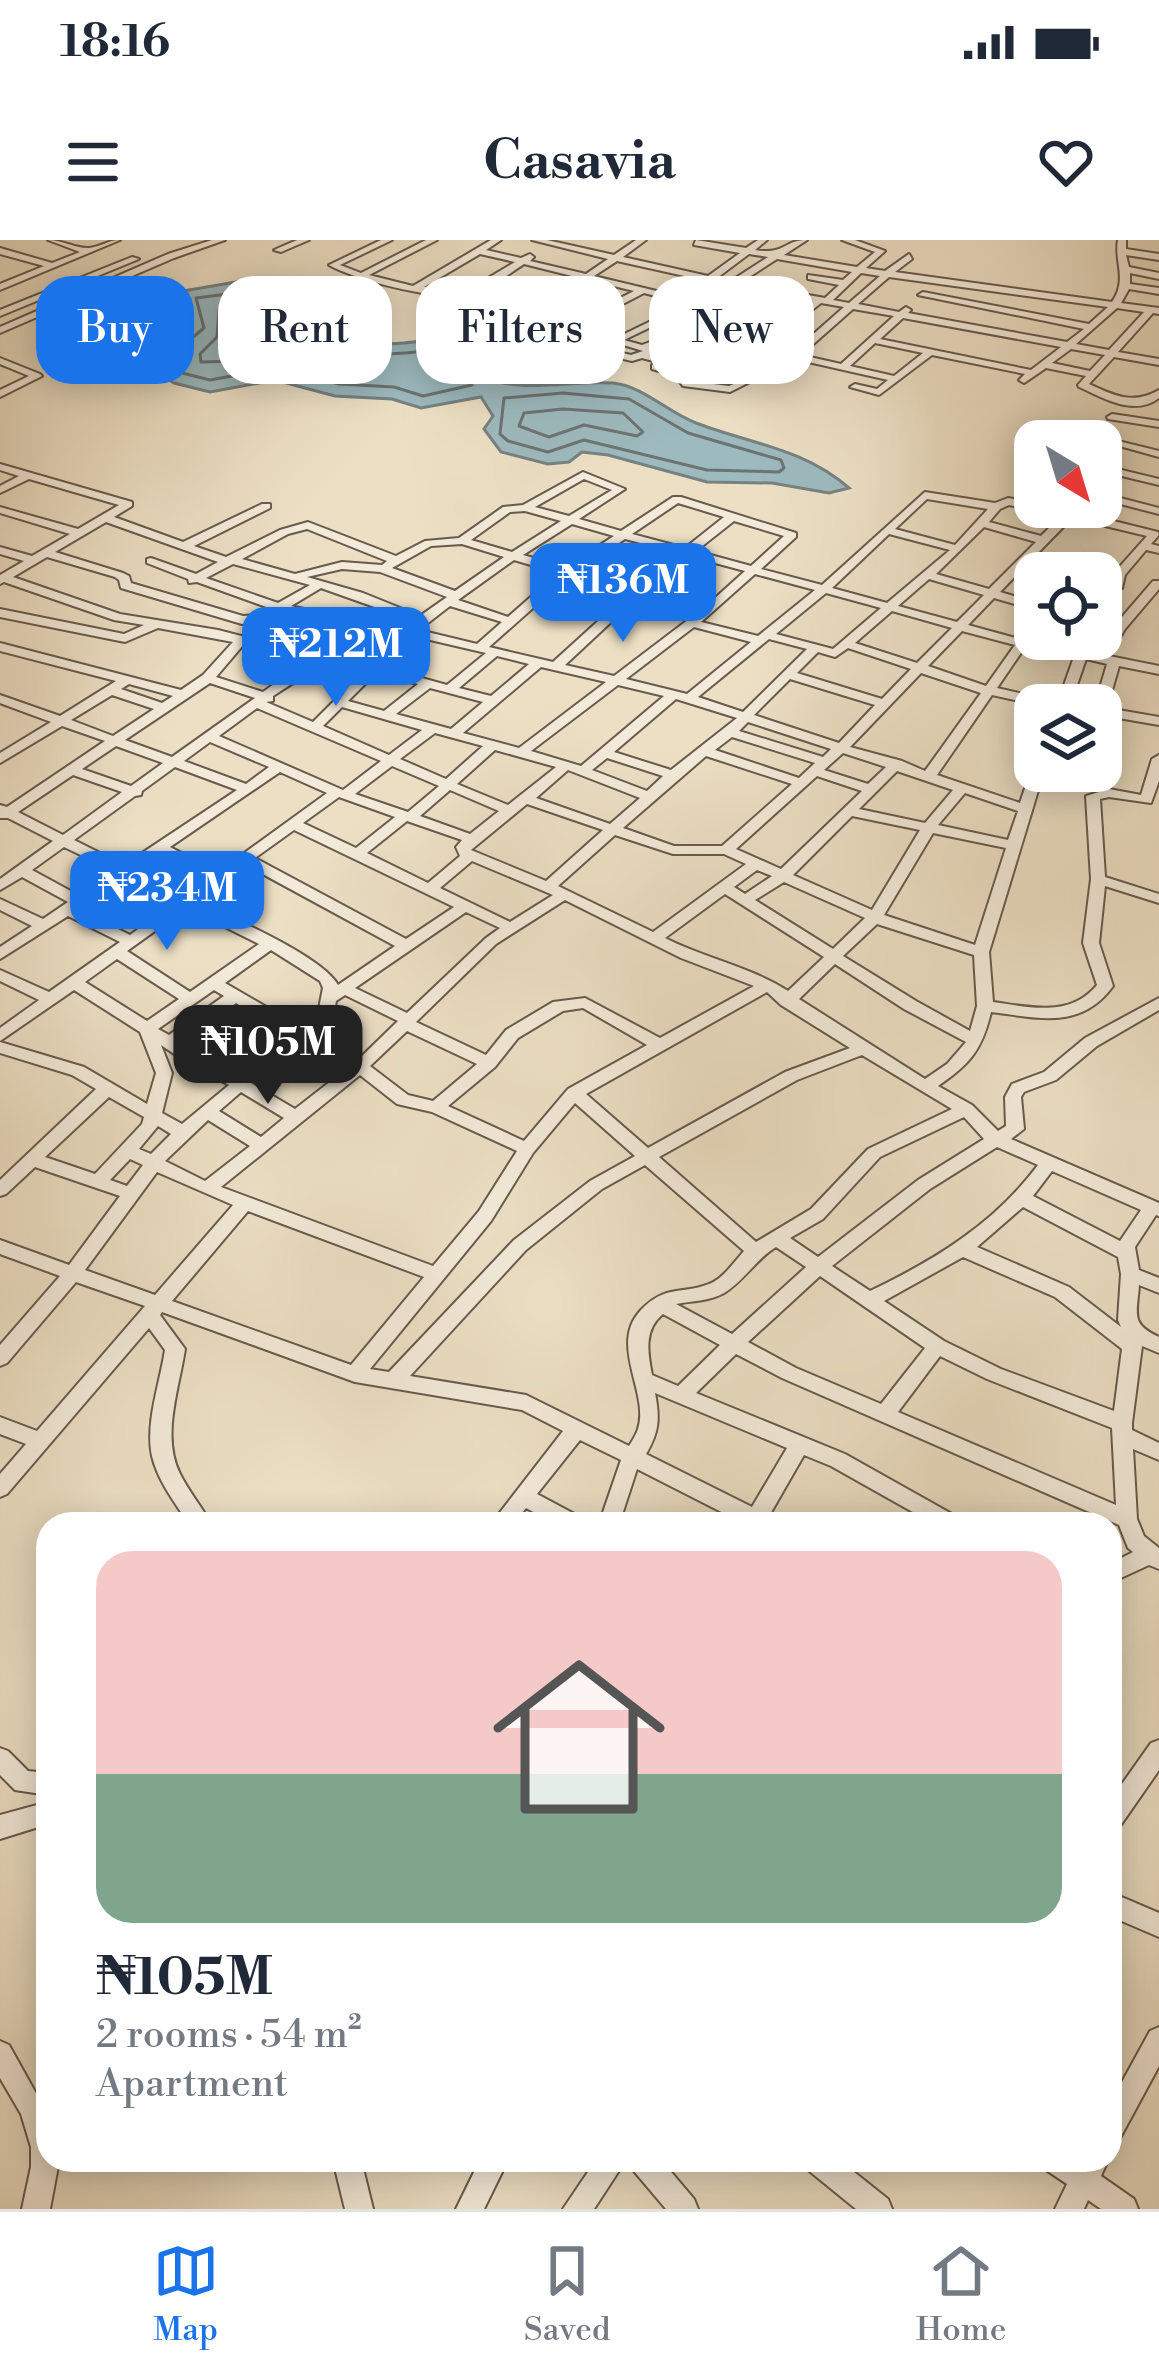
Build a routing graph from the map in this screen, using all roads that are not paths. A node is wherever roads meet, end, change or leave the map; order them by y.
1 (52, 240) edge
2 (113, 240) edge
3 (221, 240) edge
4 (305, 240) edge
5 (388, 240) edge
6 (433, 240) edge
7 (497, 240) edge
8 (536, 240) edge
9 (582, 240) edge
10 (642, 240) edge
11 (680, 240) edge
12 (763, 240) edge
13 (802, 240) edge
14 (178, 241) edge
15 (699, 241) edge
16 (851, 241) edge
17 (552, 242) edge
18 (1121, 246) edge
19 (569, 248) junction
20 (193, 249) junction
21 (278, 250) dead end
22 (480, 250) junction
23 (747, 250) junction
24 (0, 251) edge
25 (87, 251) junction
26 (149, 253) junction
27 (776, 256) junction
28 (909, 256) dead end
29 (613, 257) junction
30 (1159, 257) edge
31 (524, 261) junction
32 (128, 262) junction
33 (823, 264) junction
34 (51, 266) junction
35 (662, 268) junction
36 (956, 268) dead end
37 (1123, 269) junction
38 (859, 270) junction
39 (886, 274) junction
40 (0, 275) edge
41 (79, 276) edge
42 (94, 276) edge
43 (128, 276) edge
44 (361, 276) joint
45 (586, 276) joint
46 (697, 276) edge
47 (714, 276) edge
48 (745, 276) edge
49 (812, 276) edge
50 (1159, 276) edge
51 (814, 278) edge
52 (942, 280) junction
53 (15, 281) junction
54 (845, 283) junction
55 (392, 284) edge
56 (625, 284) edge
57 (1125, 286) junction
58 (0, 287) edge
59 (36, 287) edge
60 (639, 287) junction
61 (414, 289) junction
62 (649, 290) edge
63 (1159, 291) edge
64 (625, 295) edge
65 (1045, 295) junction
66 (923, 296) junction
67 (36, 298) edge
68 (814, 298) edge
69 (825, 300) junction
70 (856, 305) junction
71 (1114, 305) junction
72 (814, 307) edge
73 (1155, 310) edge
74 (1024, 311) junction
75 (901, 313) junction
76 (0, 314) edge
77 (36, 315) edge
78 (1088, 327) junction
79 (0, 330) edge
80 (997, 332) junction
81 (814, 340) edge
82 (872, 340) junction
83 (625, 344) edge
84 (1065, 346) junction
85 (649, 349) edge
86 (645, 351) junction
87 (649, 352) edge
88 (930, 352) junction
89 (649, 353) edge
90 (1115, 353) junction
91 (625, 356) edge
92 (965, 359) junction
93 (814, 360) edge
94 (1, 362) edge
95 (1159, 362) edge
96 (1043, 364) junction
97 (843, 367) junction
98 (870, 374) junction
99 (1094, 375) junction
100 (895, 379) junction
101 (688, 384) edge
102 (740, 384) edge
103 (856, 386) junction
104 (1159, 392) edge
105 (0, 394) edge
106 (841, 399) dead end
107 (1120, 402) junction
108 (1112, 417) junction
109 (1110, 420) edge
110 (1159, 424) edge
111 (1122, 444) edge
112 (1159, 454) edge
113 (0, 466) edge
114 (1122, 473) edge
115 (28, 475) junction
116 (1159, 482) edge
117 (0, 490) edge
118 (1122, 501) edge
119 (1014, 502) edge
120 (266, 506) dead end
121 (995, 507) junction
122 (525, 508) junction
123 (0, 510) edge
124 (1159, 511) edge
125 (733, 516) junction
126 (106, 518) junction
127 (568, 520) junction
128 (1122, 523) edge
129 (980, 524) junction
130 (1057, 528) edge
131 (889, 532) junction
132 (1156, 532) edge
133 (80, 533) junction
134 (619, 535) junction
135 (462, 541) junction
136 (1045, 541) junction
137 (184, 546) junction
138 (1144, 547) junction
139 (958, 549) junction
140 (0, 550) edge
141 (1159, 550) edge
142 (686, 552) junction
143 (1035, 552) edge
144 (39, 556) junction
145 (510, 558) junction
146 (228, 560) junction
147 (151, 561) dead end
148 (391, 563) junction
149 (750, 570) junction
150 (1122, 572) edge
151 (566, 573) junction
152 (1014, 574) edge
153 (927, 575) junction
154 (1122, 575) edge
155 (292, 576) junction
156 (2, 579) edge
157 (193, 580) junction
158 (1158, 584) edge
159 (317, 586) junction
160 (824, 589) junction
161 (637, 592) junction
162 (350, 594) junction
163 (992, 595) junction
164 (252, 598) junction
165 (454, 599) junction
166 (1014, 601) edge
167 (887, 605) junction
168 (278, 606) junction
169 (706, 612) junction
170 (0, 614) edge
171 (321, 617) junction
172 (510, 621) junction
173 (691, 623) junction
174 (157, 624) junction
175 (958, 625) junction
176 (1122, 625) edge
177 (360, 626) junction
178 (417, 626) junction
179 (764, 638) junction
180 (241, 640) junction
181 (1014, 641) edge
182 (844, 643) junction
183 (0, 647) edge
184 (487, 650) junction
185 (813, 650) junction
186 (1014, 653) edge
187 (320, 660) junction
188 (1103, 660) edge
189 (1108, 661) junction
190 (539, 662) junction
191 (557, 665) junction
192 (920, 667) junction
193 (372, 668) junction
194 (1159, 670) edge
195 (789, 675) junction
196 (208, 678) junction
197 (619, 679) junction
198 (127, 680) junction
199 (429, 682) junction
200 (1105, 684) edge
201 (451, 688) junction
202 (986, 690) junction
203 (113, 691) junction
204 (184, 695) junction
205 (681, 696) junction
206 (1014, 696) edge
207 (1, 700) edge
208 (264, 701) junction
209 (493, 701) junction
210 (341, 703) junction
211 (885, 704) junction
212 (165, 708) junction
213 (1122, 713) edge
214 (388, 715) junction
215 (748, 716) junction
216 (1159, 721) edge
217 (61, 722) junction
218 (434, 727) junction
219 (315, 728) junction
220 (730, 732) junction
221 (455, 733) junction
222 (213, 738) junction
223 (117, 741) junction
224 (494, 744) junction
225 (843, 746) junction
226 (704, 751) junction
227 (523, 752) junction
228 (605, 753) junction
229 (0, 759) edge
230 (1159, 759) edge
231 (394, 760) junction
232 (180, 762) junction
233 (897, 764) junction
234 (566, 765) junction
235 (280, 766) junction
236 (820, 766) junction
237 (73, 770) junction
238 (584, 771) junction
239 (673, 775) junction
240 (929, 776) junction
241 (801, 783) junction
242 (448, 784) junction
243 (962, 788) junction
244 (248, 790) junction
245 (872, 790) junction
246 (136, 792) junction
247 (1031, 792) edge
248 (341, 793) junction
249 (651, 797) junction
250 (530, 800) junction
251 (1026, 809) junction
252 (850, 811) junction
253 (510, 812) junction
254 (3, 813) edge
255 (408, 817) junction
256 (292, 824) junction
257 (618, 827) junction
258 (929, 827) junction
259 (63, 843) junction
260 (1015, 846) junction
261 (471, 847) junction
262 (160, 848) junction
263 (726, 850) junction
264 (357, 854) junction
265 (244, 858) junction
266 (758, 863) junction
267 (22, 871) junction
268 (123, 872) junction
269 (784, 875) junction
270 (215, 876) junction
271 (1098, 879) junction
272 (45, 884) junction
273 (0, 886) edge
274 (431, 888) junction
275 (726, 888) junction
276 (556, 890) junction
277 (1159, 898) edge
278 (745, 900) junction
279 (183, 901) junction
280 (72, 905) junction
281 (4, 906) edge
282 (465, 906) junction
283 (874, 917) junction
284 (41, 924) junction
285 (509, 927) junction
286 (655, 938) junction
287 (270, 943) junction
288 (123, 946) junction
289 (406, 946) junction
290 (982, 952) junction
291 (0, 954) edge
292 (834, 956) junction
293 (0, 975) edge
294 (73, 982) junction
295 (216, 984) junction
296 (767, 986) junction
297 (337, 993) junction
298 (236, 996) junction
299 (188, 998) junction
300 (50, 999) junction
301 (787, 1001) junction
302 (1159, 1003) edge
303 (986, 1006) junction
304 (265, 1014) junction
305 (408, 1022) junction
306 (147, 1029) junction
307 (0, 1036) edge
308 (976, 1041) junction
309 (169, 1043) junction
310 (332, 1045) junction
311 (0, 1046) edge
312 (662, 1046) junction
313 (863, 1049) junction
314 (198, 1062) junction
315 (488, 1063) junction
316 (362, 1065) junction
317 (239, 1085) junction
318 (927, 1086) junction
319 (109, 1087) junction
320 (574, 1093) junction
321 (436, 1107) junction
322 (966, 1109) junction
323 (206, 1111) junction
324 (155, 1115) junction
325 (297, 1118) junction
326 (180, 1131) junction
327 (997, 1138) junction
328 (262, 1145) junction
329 (527, 1149) junction
330 (127, 1150) junction
331 (646, 1156) junction
332 (32, 1160) junction
333 (156, 1163) junction
334 (1048, 1164) junction
335 (98, 1182) junction
336 (206, 1189) junction
337 (0, 1190) edge
338 (132, 1194) junction
339 (1024, 1200) junction
340 (245, 1202) junction
341 (1155, 1209) edge
342 (775, 1237) junction
343 (0, 1247) edge
344 (964, 1248) junction
345 (755, 1251) junction
346 (1125, 1252) junction
347 (819, 1266) junction
348 (73, 1273) junction
349 (1130, 1274) junction
350 (438, 1275) junction
351 (1159, 1286) edge
352 (868, 1300) junction
353 (659, 1304) junction
354 (155, 1310) junction
355 (9, 1334) edge
356 (1133, 1340) junction
357 (734, 1343) junction
358 (937, 1346) junction
359 (1159, 1346) edge
360 (0, 1358) edge
361 (355, 1374) junction
362 (394, 1380) junction
363 (643, 1380) junction
364 (683, 1394) junction
365 (886, 1413) junction
366 (0, 1425) edge
367 (1123, 1429) junction
368 (576, 1430) junction
369 (40, 1441) junction
370 (801, 1443) junction
371 (1159, 1452) edge
372 (634, 1460) junction
373 (0, 1487) edge
374 (523, 1497) junction
375 (193, 1512) edge
376 (511, 1512) edge
377 (552, 1512) edge
378 (613, 1512) edge
379 (740, 1512) edge
380 (765, 1512) edge
381 (932, 1512) edge
382 (1110, 1512) edge
383 (1122, 1517) edge
384 (1126, 1519) junction
385 (1154, 1557) edge
386 (1122, 1569) edge
387 (1159, 1751) edge
388 (0, 1760) edge
389 (36, 1783) edge
390 (1122, 1804) edge
391 (36, 1816) edge
392 (0, 1827) edge
393 (1122, 1909) edge
394 (1159, 1925) edge
395 (1159, 2041) edge
396 (0, 2054) edge
397 (1122, 2109) edge
398 (36, 2123) edge
399 (42, 2172) edge
400 (350, 2172) edge
401 (488, 2172) edge
402 (603, 2172) edge
403 (653, 2172) edge
404 (833, 2172) edge
405 (1088, 2172) edge
406 (1091, 2172) edge
407 (31, 2206) edge
408 (359, 2209) edge
409 (470, 2209) edge
410 (577, 2209) edge
411 (684, 2209) edge
412 (878, 2209) edge
413 (1069, 2209) edge
414 (1124, 2209) edge

1 - 25 street
2 - 25 street
2 - 26 street
3 - 20 street
4 - 21 street
5 - 44 street
6 - 44 street
7 - 22 street
8 - 17 street
9 - 19 street
10 - 29 street
11 - 15 street
12 - 23 street
13 - 27 street
14 - 20 street
14 - 26 street
15 - 23 street
15 - 35 street
16 - 33 street
16 - 38 street
17 - 19 street
17 - 31 street
18 - 30 street
18 - 37 street
19 - 29 street
20 - 43 street
22 - 31 street
22 - 61 street
23 - 27 street
23 - 47 street
24 - 34 street
25 - 32 street
25 - 34 street
26 - 32 street
27 - 33 street
27 - 48 street
28 - 39 street
29 - 35 street
29 - 45 street
31 - 45 street
31 - 61 street
32 - 42 street
33 - 38 street
33 - 49 street
34 - 41 street
34 - 53 street
35 - 46 street
35 - 60 street
36 - 52 street
37 - 50 street
37 - 57 street
38 - 39 street
38 - 54 street
39 - 52 street
39 - 70 street
40 - 53 street
51 - 54 street
52 - 65 street
52 - 66 street
53 - 58 street
53 - 59 street
54 - 69 street
55 - 61 street
56 - 60 street
57 - 63 street
57 - 71 street
60 - 62 street
60 - 64 street
65 - 71 street
65 - 74 street
66 - 74 street
66 - 75 street
67 - 76 street
68 - 69 street
69 - 70 street
69 - 72 street
70 - 75 street
70 - 81 street
71 - 73 street
71 - 78 street
73 - 90 street
74 - 78 street
74 - 80 street
75 - 80 street
75 - 82 street
77 - 79 street
78 - 84 street
80 - 84 street
80 - 92 street
82 - 88 street
82 - 97 street
83 - 86 street
84 - 90 street
84 - 96 street
85 - 86 street
86 - 87 street
86 - 89 street
86 - 91 street
88 - 92 street
88 - 100 street
90 - 95 street
90 - 99 street
92 - 96 street
93 - 97 street
94 - 105 street
96 - 99 street
97 - 98 street
98 - 100 street
98 - 103 street
99 - 107 street
100 - 103 street
101 - 102 street
103 - 106 street
104 - 107 street
107 - 108 street
108 - 109 street
108 - 110 street
111 - 112 street
113 - 115 street
114 - 116 street
115 - 117 street
115 - 126 street
118 - 124 street
119 - 121 street
120 - 137 street
121 - 129 street
121 - 131 street
122 - 127 street
122 - 127 street
122 - 135 street
123 - 133 street
125 - 134 street
125 - 142 street
125 - 149 street
126 - 133 street
126 - 137 street
127 - 134 street
127 - 145 street
128 - 132 street
129 - 136 street
129 - 139 street
130 - 136 street
131 - 139 street
131 - 160 street
132 - 138 street
133 - 144 street
134 - 142 street
134 - 151 street
135 - 145 street
135 - 148 street
136 - 143 street
137 - 146 street
138 - 141 street
138 - 150 street
139 - 153 street
140 - 144 street
142 - 149 street
142 - 161 street
144 - 156 street
144 - 168 street
145 - 151 street
145 - 165 street
146 - 148 street
146 - 155 street
146 - 157 street
147 - 157 street
148 - 155 street
148 - 165 street
149 - 160 street
149 - 169 street
151 - 161 street
151 - 172 street
152 - 163 street
153 - 163 street
153 - 167 street
154 - 158 street
155 - 159 street
155 - 164 street
156 - 174 street
157 - 164 street
158 - 176 street
159 - 162 street
159 - 168 street
160 - 167 street
160 - 179 street
161 - 169 street
161 - 191 street
162 - 171 street
162 - 178 street
163 - 166 street
163 - 175 street
164 - 168 street
165 - 172 street
165 - 178 street
167 - 175 street
167 - 182 street
168 - 171 street
169 - 173 street
170 - 174 street
171 - 177 street
172 - 184 street
173 - 179 street
173 - 197 street
174 - 180 street
175 - 181 street
175 - 192 street
177 - 178 street
177 - 187 street
178 - 184 street
178 - 193 street
179 - 185 street
179 - 205 street
180 - 187 street
180 - 196 street
182 - 185 street
182 - 192 street
183 - 198 street
184 - 190 street
184 - 201 street
185 - 195 street
186 - 202 street
187 - 208 street
188 - 189 street
189 - 194 street
189 - 200 street
190 - 191 street
190 - 209 street
191 - 197 street
192 - 202 street
192 - 211 street
193 - 199 street
193 - 210 street
195 - 211 street
195 - 215 street
196 - 204 street
196 - 208 street
197 - 205 street
197 - 227 street
198 - 203 street
198 - 204 street
199 - 201 street
199 - 214 street
201 - 209 street
202 - 206 street
202 - 240 street
203 - 212 street
203 - 217 street
204 - 212 street
205 - 215 street
205 - 228 street
207 - 217 street
208 - 219 street
208 - 222 street
209 - 221 street
210 - 214 street
210 - 219 street
211 - 225 street
212 - 223 street
213 - 216 street
214 - 218 street
215 - 220 street
215 - 225 street
217 - 223 street
217 - 229 street
218 - 221 street
218 - 231 street
219 - 231 street
220 - 226 street
220 - 236 street
221 - 224 street
222 - 232 street
222 - 235 street
223 - 232 street
223 - 237 street
224 - 227 street
224 - 242 street
225 - 233 street
225 - 236 street
226 - 239 street
226 - 241 street
227 - 234 street
228 - 238 street
228 - 239 street
230 - 271 street
231 - 242 street
231 - 248 street
232 - 244 street
232 - 246 street
233 - 240 street
233 - 245 street
234 - 238 street
234 - 250 street
235 - 244 street
235 - 248 street
236 - 241 street
236 - 245 street
237 - 246 street
237 - 254 street
238 - 249 street
239 - 249 street
240 - 243 street
241 - 263 street
242 - 253 street
242 - 255 street
243 - 251 street
243 - 258 street
244 - 262 street
245 - 252 street
246 - 259 street
247 - 251 street
248 - 255 street
248 - 256 street
249 - 257 street
250 - 253 street
250 - 257 street
251 - 260 street
252 - 258 street
252 - 269 street
253 - 261 street
254 - 259 street
255 - 261 street
255 - 264 street
256 - 264 street
256 - 265 street
257 - 263 street
257 - 276 street
258 - 260 street
258 - 283 street
259 - 267 street
259 - 268 street
260 - 290 street
261 - 274 street
261 - 276 street
262 - 268 street
262 - 270 street
263 - 266 street
264 - 274 street
265 - 270 street
265 - 289 street
266 - 269 street
266 - 275 street
267 - 272 street
267 - 273 street
268 - 279 street
268 - 280 street
269 - 278 street
269 - 283 street
270 - 279 street
271 - 277 street
271 - 303 street
272 - 280 street
272 - 281 street
274 - 282 street
275 - 278 street
275 - 286 street
276 - 285 street
276 - 286 street
278 - 292 street
279 - 287 street
279 - 288 street
280 - 284 street
280 - 288 street
281 - 284 street
282 - 285 street
282 - 289 street
283 - 290 street
283 - 292 street
284 - 291 street
285 - 305 street
286 - 296 street
287 - 295 street
287 - 297 street
288 - 294 street
288 - 299 street
289 - 297 street
290 - 303 street
292 - 301 street
292 - 308 street
293 - 300 street
294 - 300 street
294 - 306 street
295 - 298 street
295 - 299 street
296 - 301 street
296 - 312 street
297 - 305 street
297 - 310 street
298 - 304 street
298 - 309 street
299 - 306 street
300 - 307 street
301 - 313 street
302 - 327 street
303 - 308 street
304 - 310 street
304 - 314 street
305 - 315 street
305 - 316 street
306 - 309 street
306 - 324 street
308 - 318 street
309 - 314 street
310 - 316 street
311 - 319 street
312 - 315 street
312 - 320 street
313 - 318 street
313 - 331 street
314 - 317 street
315 - 321 street
316 - 321 street
316 - 325 street
317 - 323 street
317 - 325 street
318 - 322 street
319 - 324 street
319 - 332 street
320 - 329 street
320 - 331 street
321 - 329 street
322 - 327 street
322 - 342 street
323 - 326 street
323 - 328 street
324 - 326 street
324 - 330 street
325 - 328 street
326 - 333 street
327 - 334 street
327 - 347 street
328 - 336 street
329 - 350 street
330 - 333 street
330 - 335 street
331 - 345 street
331 - 362 street
332 - 335 street
332 - 337 street
333 - 336 street
333 - 338 street
334 - 339 street
334 - 341 street
335 - 338 street
336 - 340 street
338 - 348 street
339 - 344 street
339 - 346 street
340 - 350 street
340 - 354 street
341 - 346 street
342 - 345 street
342 - 347 street
343 - 348 street
344 - 352 street
344 - 356 street
345 - 353 street
346 - 349 street
347 - 352 street
347 - 357 street
348 - 354 street
348 - 355 street
349 - 351 street
349 - 356 street
350 - 361 street
352 - 358 street
353 - 357 street
353 - 363 street
354 - 361 street
354 - 369 street
354 - 375 street
355 - 360 street
356 - 359 street
356 - 367 street
357 - 364 street
357 - 365 street
358 - 365 street
358 - 367 street
361 - 362 street
362 - 368 street
363 - 364 street
363 - 372 street
364 - 370 street
365 - 382 street
366 - 369 street
367 - 371 street
367 - 384 street
368 - 372 street
368 - 374 street
369 - 373 street
370 - 380 street
370 - 381 street
372 - 378 street
372 - 379 street
374 - 376 street
374 - 377 street
383 - 384 street
384 - 385 street
385 - 386 street
387 - 390 street
388 - 389 street
391 - 392 street
393 - 394 street
395 - 397 street
396 - 398 street
399 - 407 street
400 - 408 street
401 - 409 street
402 - 410 street
403 - 411 street
404 - 412 street
405 - 413 street
406 - 414 street

